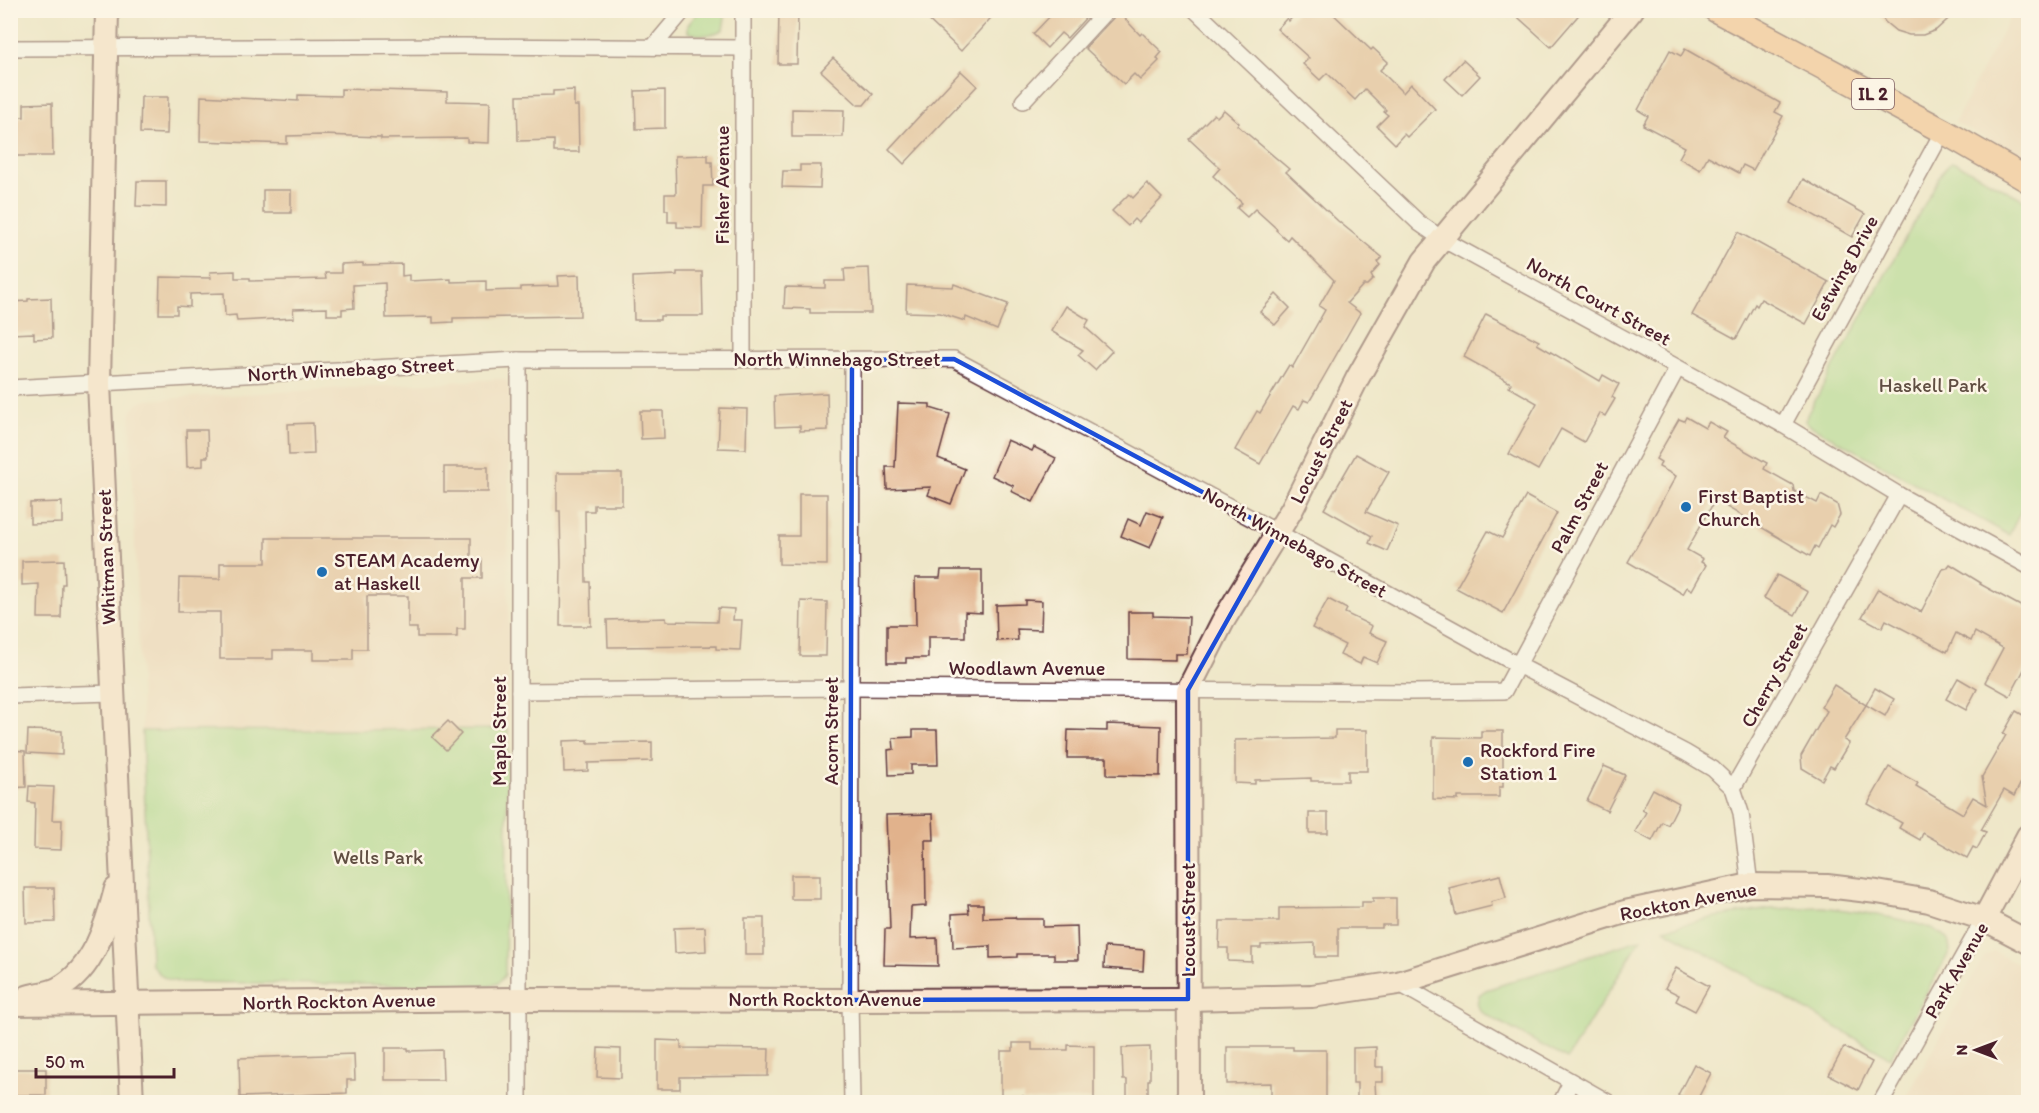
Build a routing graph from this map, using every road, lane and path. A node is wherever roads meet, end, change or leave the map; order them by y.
1 (106, 10) edge
2 (684, 10) edge
3 (743, 10) edge
4 (1107, 10) edge
5 (1195, 10) edge
6 (1632, 10) edge
7 (1716, 10) edge
8 (105, 47) junction
9 (652, 47) junction
10 (10, 48) edge
11 (743, 48) junction
12 (1023, 101) dead end
13 (1942, 131) junction
14 (2028, 180) edge
15 (1442, 239) junction
16 (743, 359) junction
17 (519, 360) junction
18 (852, 360) junction
19 (1677, 369) junction
20 (99, 383) junction
21 (10, 388) edge
22 (1783, 425) junction
23 (1899, 495) junction
24 (1277, 532) junction
25 (2028, 566) edge
26 (1518, 665) junction
27 (851, 688) junction
28 (1188, 690) junction
29 (519, 692) junction
30 (113, 693) junction
31 (10, 696) edge
32 (1733, 788) junction
33 (2028, 836) edge
34 (122, 871) junction
35 (1750, 885) junction
36 (1984, 919) junction
37 (2028, 942) edge
38 (1398, 983) junction
39 (520, 999) junction
40 (1188, 999) junction
41 (850, 1000) junction
42 (10, 1003) edge
43 (128, 1005) junction
44 (1571, 1083) junction
45 (132, 1102) edge
46 (519, 1102) edge
47 (852, 1102) edge
48 (1189, 1102) edge
49 (1560, 1102) edge
50 (1608, 1102) edge
51 (1881, 1102) edge

1 - 8 main road, Whitman Street
2 - 9 street
3 - 11 street, Fisher Avenue
4 - 12 street
5 - 15 street, North Court Street
6 - 15 main road, Locust Street
7 - 13 main road, IL 2
8 - 9 street
8 - 10 street
8 - 20 main road, Whitman Street
9 - 11 street
11 - 16 street, Fisher Avenue
13 - 14 main road, IL 2
13 - 22 street, Estwing Drive
15 - 19 street, North Court Street
15 - 24 main road, Locust Street
16 - 17 street, North Winnebago Street
16 - 18 street, North Winnebago Street
17 - 20 street, North Winnebago Street
17 - 29 street, Maple Street
18 - 24 street, North Winnebago Street
18 - 27 street, Acorn Street
19 - 22 street, North Court Street
19 - 26 street, Palm Street
20 - 21 street, North Winnebago Street
20 - 30 main road, Whitman Street
22 - 23 street, North Court Street
23 - 25 street, North Court Street
23 - 32 street, Cherry Street
24 - 26 street, North Winnebago Street
24 - 28 main road, Locust Street
26 - 28 street, Woodlawn Avenue
26 - 32 street, North Winnebago Street
27 - 28 street, Woodlawn Avenue
27 - 29 street, Woodlawn Avenue
27 - 41 street, Acorn Street
28 - 40 main road, Locust Street
29 - 39 street, Maple Street
30 - 31 street
30 - 34 main road, Whitman Street
32 - 35 street
33 - 36 main road, Park Avenue
34 - 42 main road
34 - 43 main road, Whitman Street
35 - 36 main road, Rockton Avenue
35 - 38 main road, Rockton Avenue
36 - 37 main road
36 - 51 street, Park Avenue
38 - 40 main road, North Rockton Avenue
38 - 44 street
39 - 41 main road, North Rockton Avenue
39 - 43 main road, North Rockton Avenue
39 - 46 street, Maple Street
40 - 41 main road, North Rockton Avenue
40 - 48 main road, Locust Street
41 - 47 street, Acorn Street
42 - 43 main road, North Rockton Avenue
43 - 45 main road, Whitman Street
44 - 49 street
44 - 50 street

